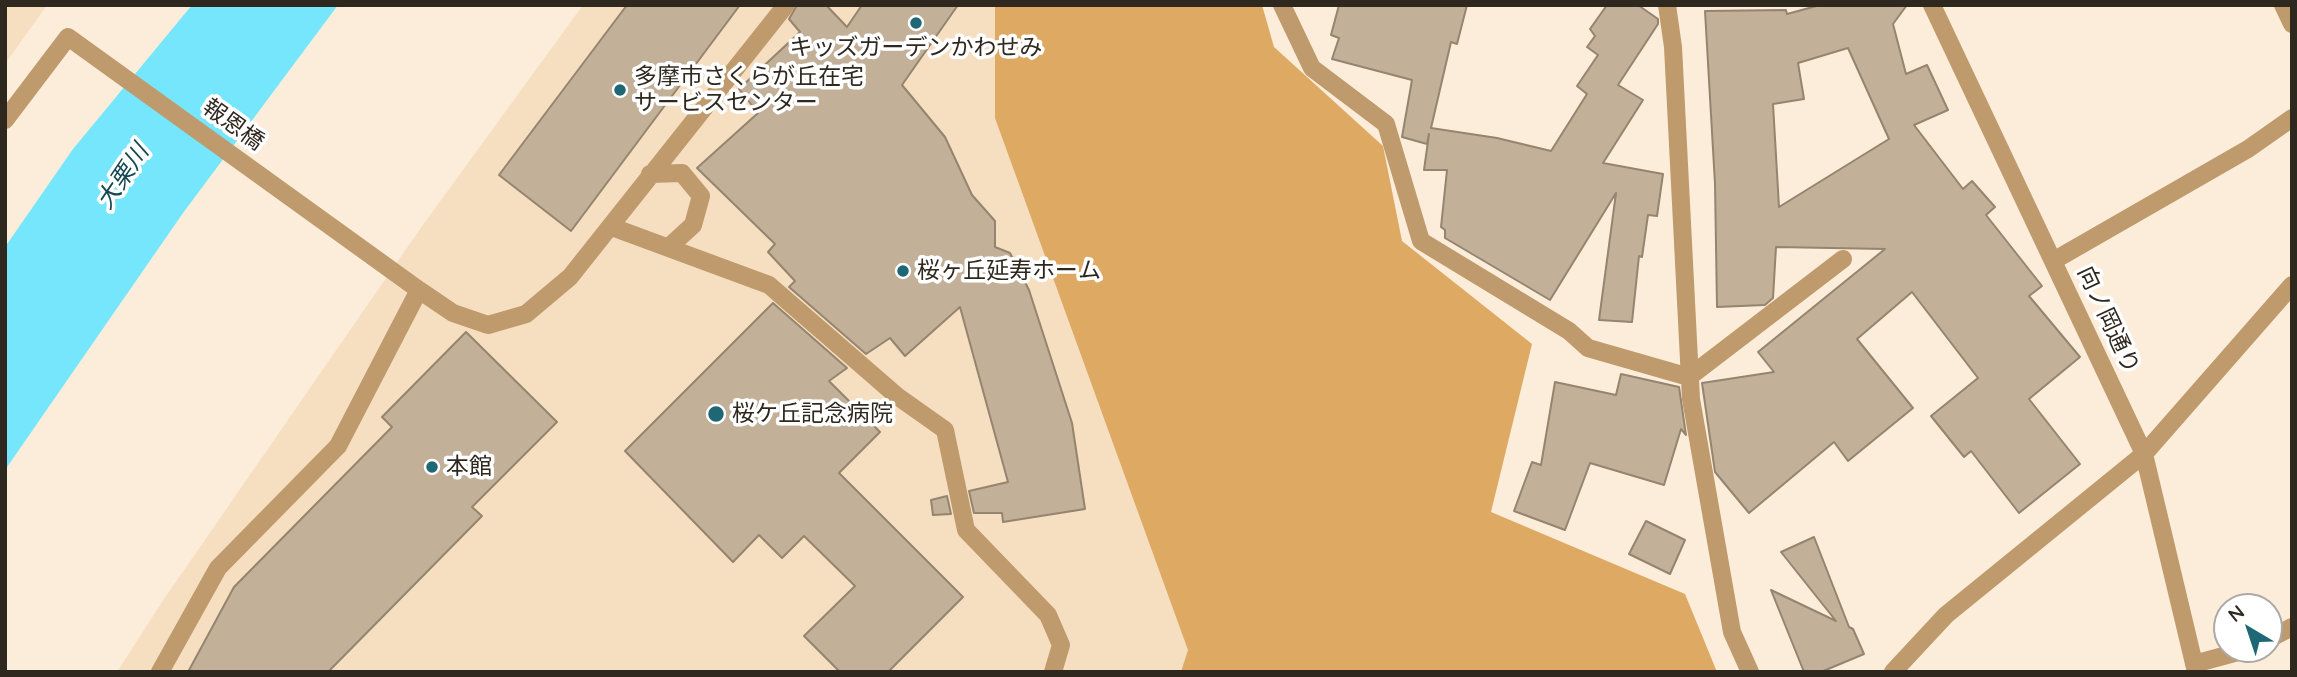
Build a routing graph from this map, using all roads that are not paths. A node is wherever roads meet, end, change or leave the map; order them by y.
1 (786, 5) edge
2 (1282, 5) edge
3 (1667, 5) edge
4 (1932, 5) edge
5 (2283, 5) edge
6 (2292, 24) edge
7 (2292, 118) edge
8 (5, 120) edge
9 (650, 174) junction
10 (612, 227) junction
11 (669, 247) junction
12 (1843, 259) dead end
13 (2053, 261) junction
14 (2292, 285) edge
15 (419, 290) junction
16 (1689, 377) junction
17 (2144, 454) junction
18 (2213, 662) edge
19 (2195, 668) edge
20 (160, 672) edge
21 (1053, 672) edge
22 (1751, 672) edge
23 (1894, 672) edge

1 - 9 street, 報恩橋
2 - 16 street
3 - 16 street
4 - 13 street, 向ノ岡通り
5 - 6 street
7 - 13 street
8 - 15 street, 報恩橋
9 - 10 street, 報恩橋
9 - 11 street
10 - 11 street
10 - 15 street, 報恩橋
11 - 21 street
12 - 16 street
13 - 17 street, 向ノ岡通り
14 - 17 street
15 - 20 street
16 - 22 street
17 - 19 street, 向ノ岡通り
17 - 23 street
18 - 19 street

